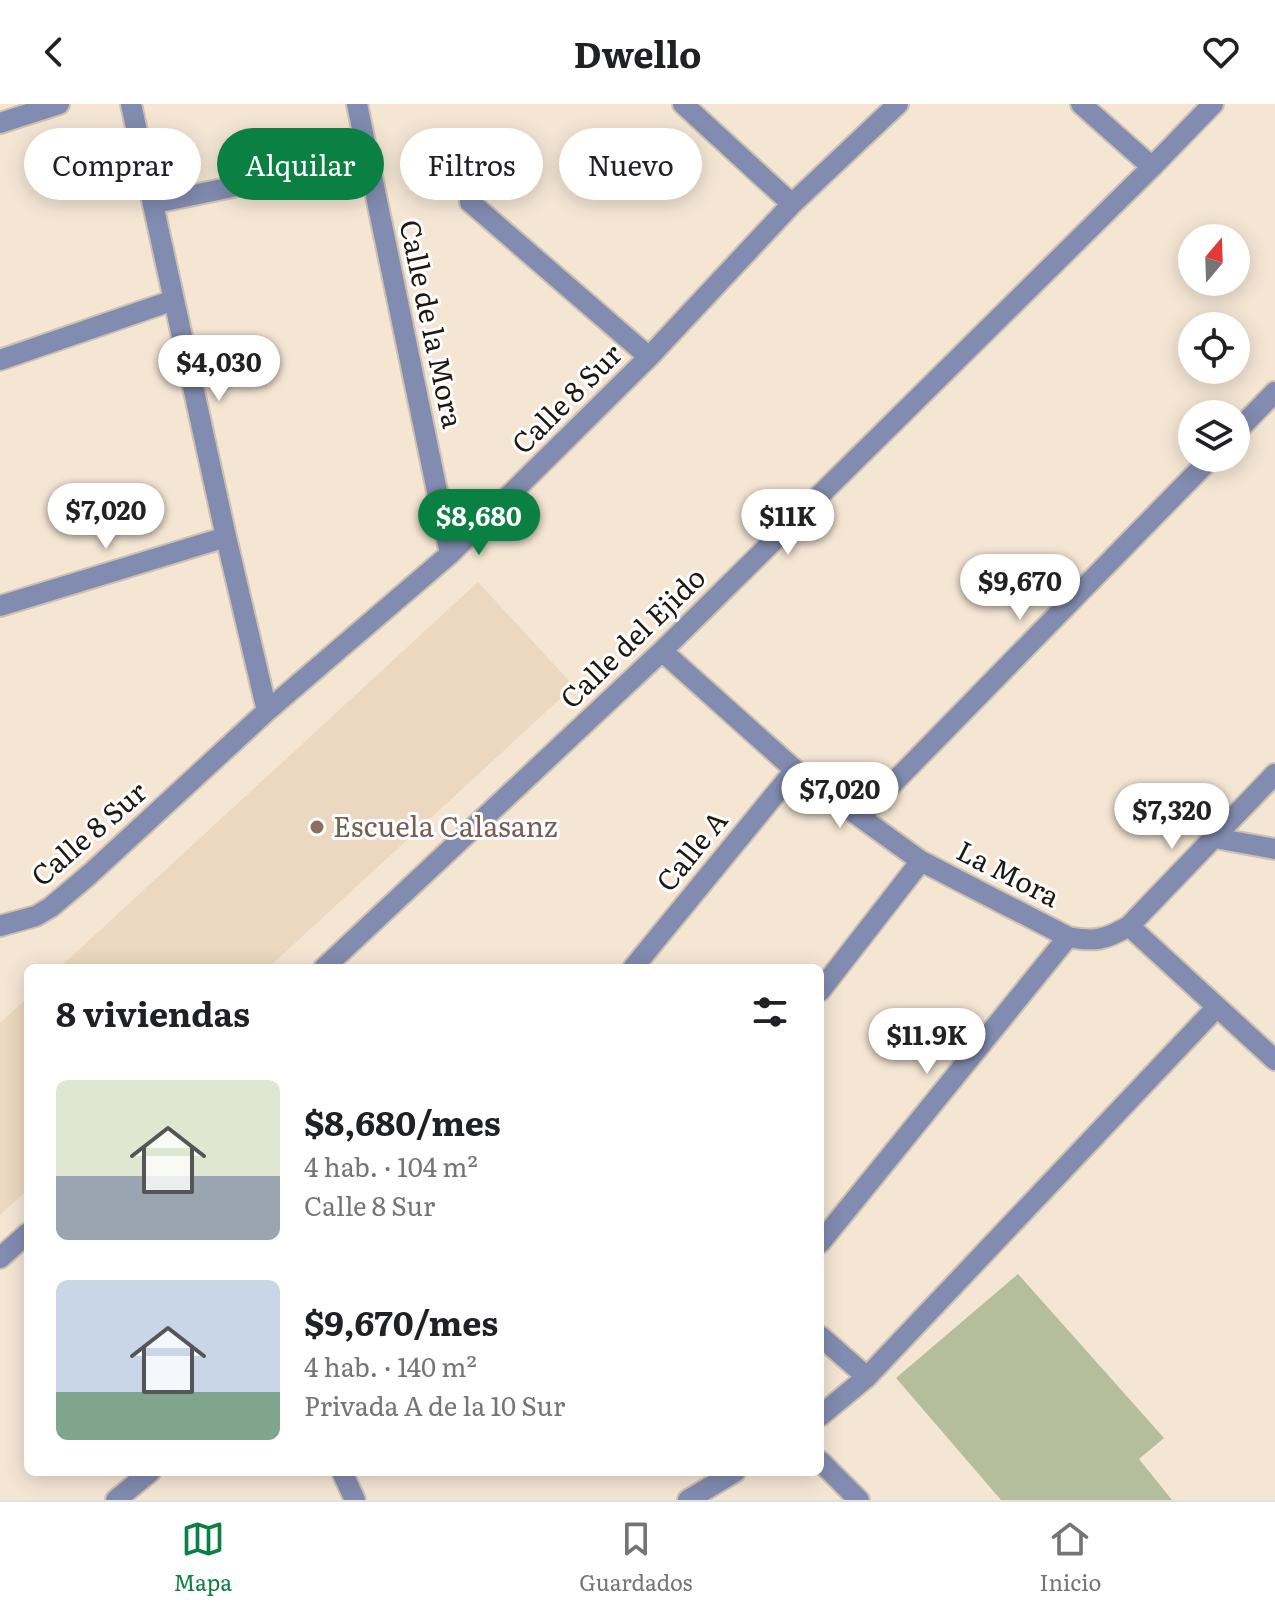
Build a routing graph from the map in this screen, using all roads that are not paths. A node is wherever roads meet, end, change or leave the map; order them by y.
1 (59, 104) edge
2 (131, 104) edge
3 (357, 104) edge
4 (683, 104) edge
5 (898, 104) edge
6 (1081, 104) edge
7 (1213, 104) edge
8 (0, 123) edge
9 (362, 128) edge
10 (1152, 167) junction
11 (217, 190) edge
12 (377, 200) edge
13 (470, 202) dead end
14 (155, 203) junction
15 (792, 204) junction
16 (174, 300) junction
17 (649, 357) junction
18 (0, 360) edge
19 (1275, 392) edge
20 (1250, 418) edge
21 (1197, 472) edge
22 (226, 537) junction
23 (450, 554) junction
24 (0, 606) edge
25 (662, 651) junction
26 (267, 711) junction
27 (795, 770) junction
28 (1275, 774) edge
29 (860, 817) junction
30 (1215, 838) junction
31 (1275, 849) edge
32 (921, 861) junction
33 (0, 926) edge
34 (1129, 926) junction
35 (1068, 937) junction
36 (332, 964) edge
37 (636, 964) edge
38 (824, 986) edge
39 (1217, 1007) junction
40 (1275, 1060) edge
41 (24, 1237) edge
42 (824, 1238) edge
43 (0, 1258) edge
44 (824, 1339) edge
45 (867, 1377) junction
46 (824, 1413) edge
47 (824, 1465) edge
48 (145, 1476) edge
49 (344, 1476) edge
50 (728, 1476) edge
51 (116, 1500) edge
52 (355, 1500) edge
53 (688, 1500) edge
54 (859, 1500) edge

1 - 8 street
2 - 14 street
3 - 9 street, Calle de la Mora
4 - 15 street
5 - 15 street, Calle 8 Sur
6 - 10 street
7 - 10 street, Calle del Ejido
10 - 25 street, Calle del Ejido
11 - 14 street
12 - 23 street, Calle de la Mora
13 - 17 street
14 - 16 street
15 - 17 street, Calle 8 Sur
16 - 18 street
16 - 22 street
17 - 23 street, Calle 8 Sur
19 - 20 street
21 - 29 street
22 - 24 street
22 - 26 street
23 - 26 street, Calle 8 Sur
25 - 27 street, La Mora
25 - 36 street, Calle del Ejido
26 - 33 street, Calle 8 Sur
27 - 29 street, La Mora
27 - 37 street, Calle A
28 - 30 street
29 - 32 street, La Mora
30 - 31 street
30 - 34 street
32 - 35 street, La Mora
32 - 38 street
34 - 35 street
34 - 39 street
35 - 42 street
39 - 40 street
39 - 45 street
41 - 43 street
44 - 45 street
45 - 46 street
47 - 54 street
48 - 51 street
49 - 52 street
50 - 53 street

